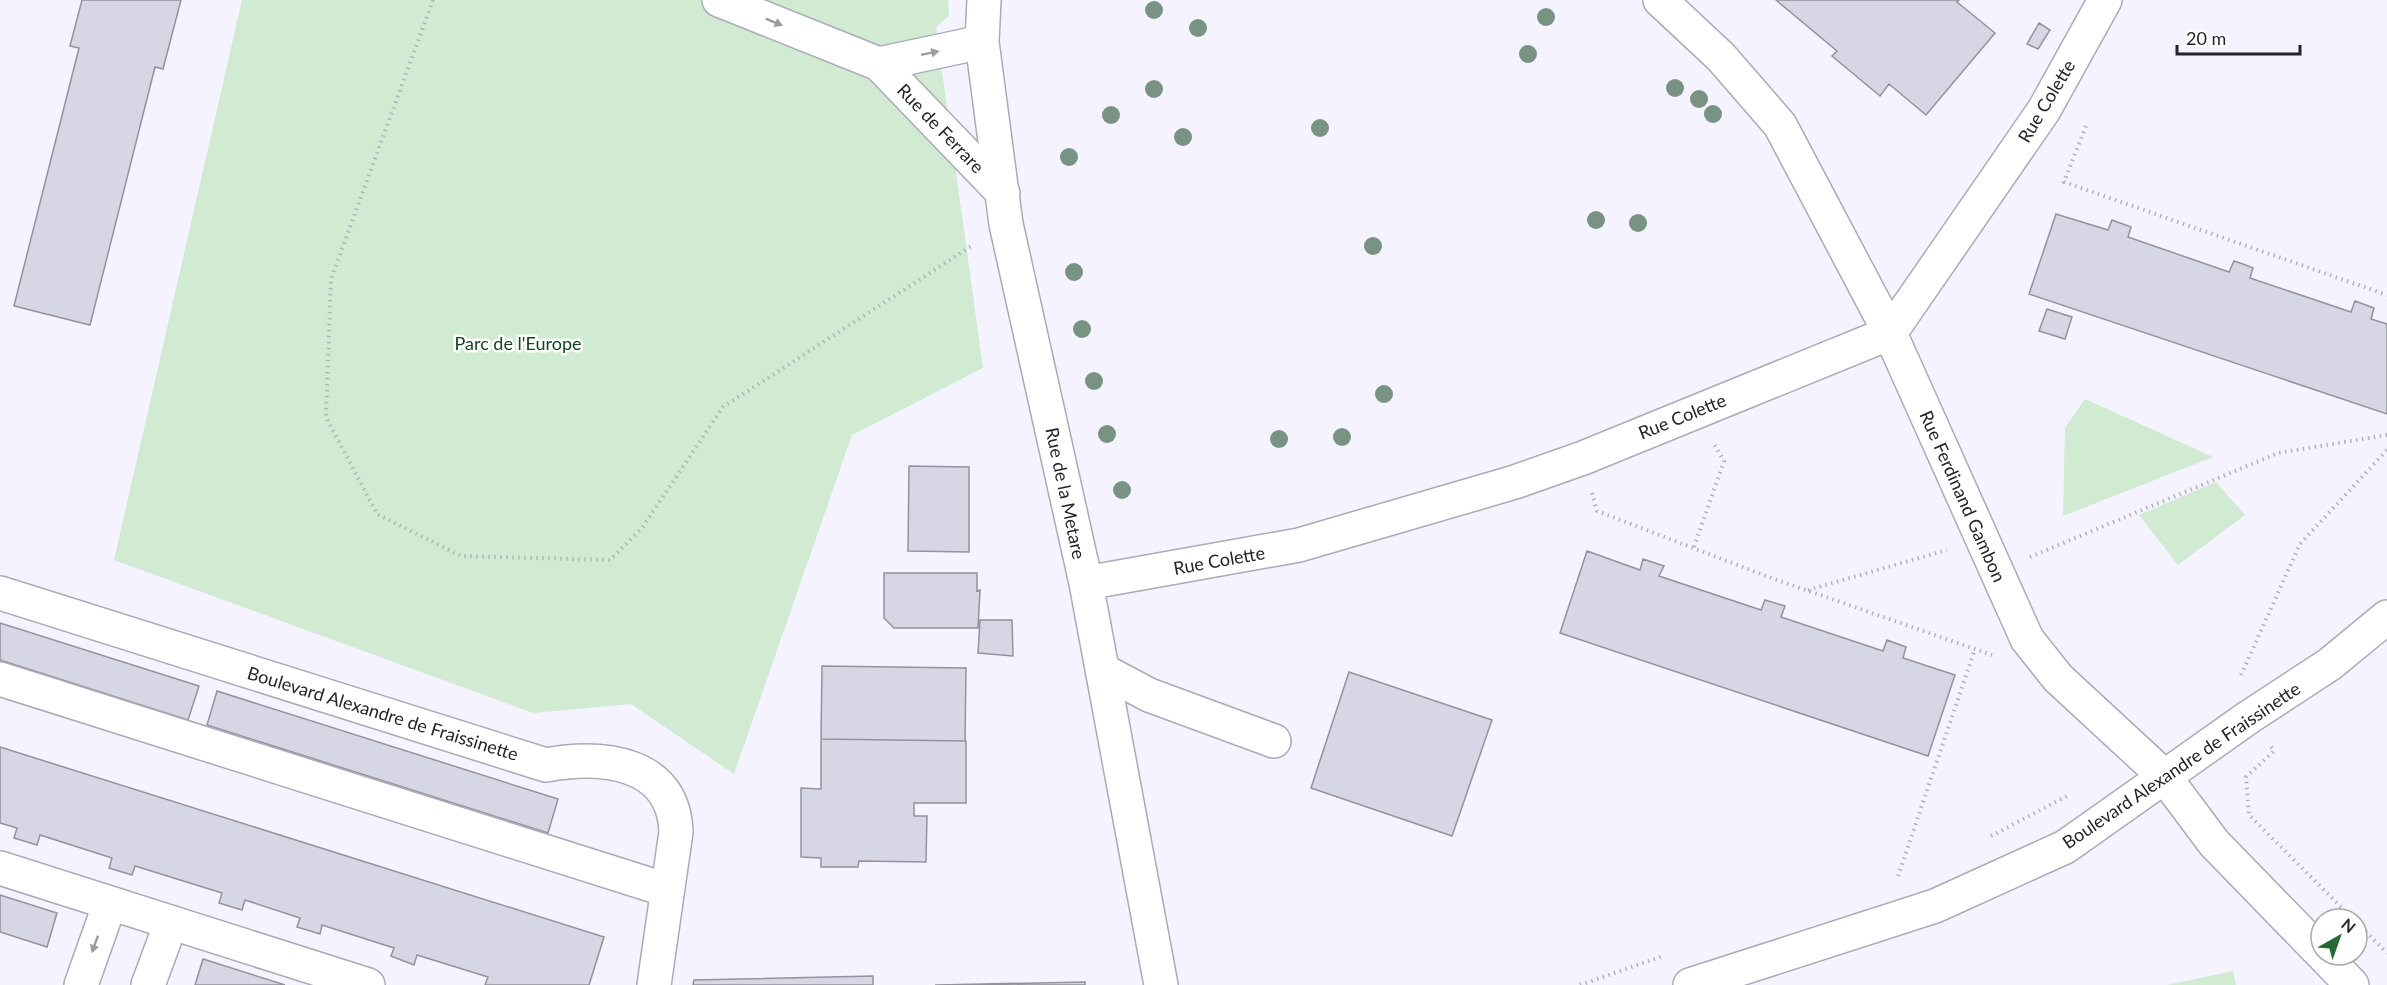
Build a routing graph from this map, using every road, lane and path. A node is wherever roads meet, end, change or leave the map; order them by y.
1 (433, 0) edge
2 (719, 0) edge
3 (984, 0) edge
4 (1660, 0) edge
5 (2106, 0) edge
6 (982, 42) junction
7 (879, 64) junction
8 (2086, 126) dead end
9 (1005, 208) junction
10 (2387, 295) edge
11 (1890, 333) junction
12 (1695, 411) junction
13 (2387, 435) edge
14 (2387, 450) edge
15 (1583, 458) junction
16 (1983, 541) junction
17 (1694, 547) junction
18 (1996, 571) junction
19 (1086, 583) junction
20 (1808, 590) junction
21 (0, 593) edge
22 (2387, 617) edge
23 (1975, 649) junction
24 (1996, 656) dead end
25 (1102, 670) junction
26 (0, 679) edge
27 (2236, 684) dead end
28 (2249, 717) junction
29 (1274, 741) dead end
30 (2164, 776) junction
31 (2072, 793) dead end
32 (1980, 841) dead end
33 (0, 868) edge
34 (1908, 872) dead end
35 (1898, 876) junction
36 (1886, 880) dead end
37 (667, 891) junction
38 (110, 903) junction
39 (2341, 907) edge
40 (171, 923) junction
41 (2369, 935) edge
42 (2309, 941) edge
43 (2387, 953) edge
44 (1671, 954) dead end
45 (2335, 967) edge
46 (81, 985) edge
47 (148, 985) edge
48 (368, 985) edge
49 (654, 985) edge
50 (1161, 985) edge
51 (1580, 985) edge
52 (1690, 985) edge
53 (2352, 985) edge

1 - 9 path
2 -> 7 street, Rue de Ferrare
3 - 6 street, Rue de la Metare
4 - 11 street, Rue Ferdinand Gambon
5 - 11 street, Rue Colette
7 -> 6 street, Rue de Ferrare
6 - 9 street, Rue de la Metare
7 - 9 street, Rue de Ferrare
8 - 10 path
9 - 19 street, Rue de la Metare
11 - 12 street, Rue Colette
11 - 16 street, Rue Ferdinand Gambon
12 - 15 street, Rue Colette
12 - 17 path
13 - 18 path
14 - 27 path
15 - 17 path
15 - 19 street, Rue Colette
16 - 18 street, Rue Ferdinand Gambon
16 - 20 path
17 - 20 path
18 - 30 street, Rue Ferdinand Gambon
19 - 25 street, Rue de la Metare
20 - 23 path
21 - 37 street, Boulevard Alexandre de Fraissinette
22 - 28 street, Boulevard Alexandre de Fraissinette
23 - 24 path
23 - 35 path
25 - 29 street
25 - 50 street, Rue de la Metare
26 - 37 street
28 - 30 street, Boulevard Alexandre de Fraissinette
28 - 39 path
30 - 42 street, Rue Ferdinand Gambon
30 - 52 street, Boulevard Alexandre de Fraissinette
31 - 32 path
33 - 38 street
34 - 35 path
35 - 36 path
37 - 49 street, Boulevard Alexandre de Fraissinette
38 - 40 street
38 -> 46 street
40 - 47 street
40 - 48 street
41 - 43 path
44 - 51 path
45 - 53 street, Rue Ferdinand Gambon

